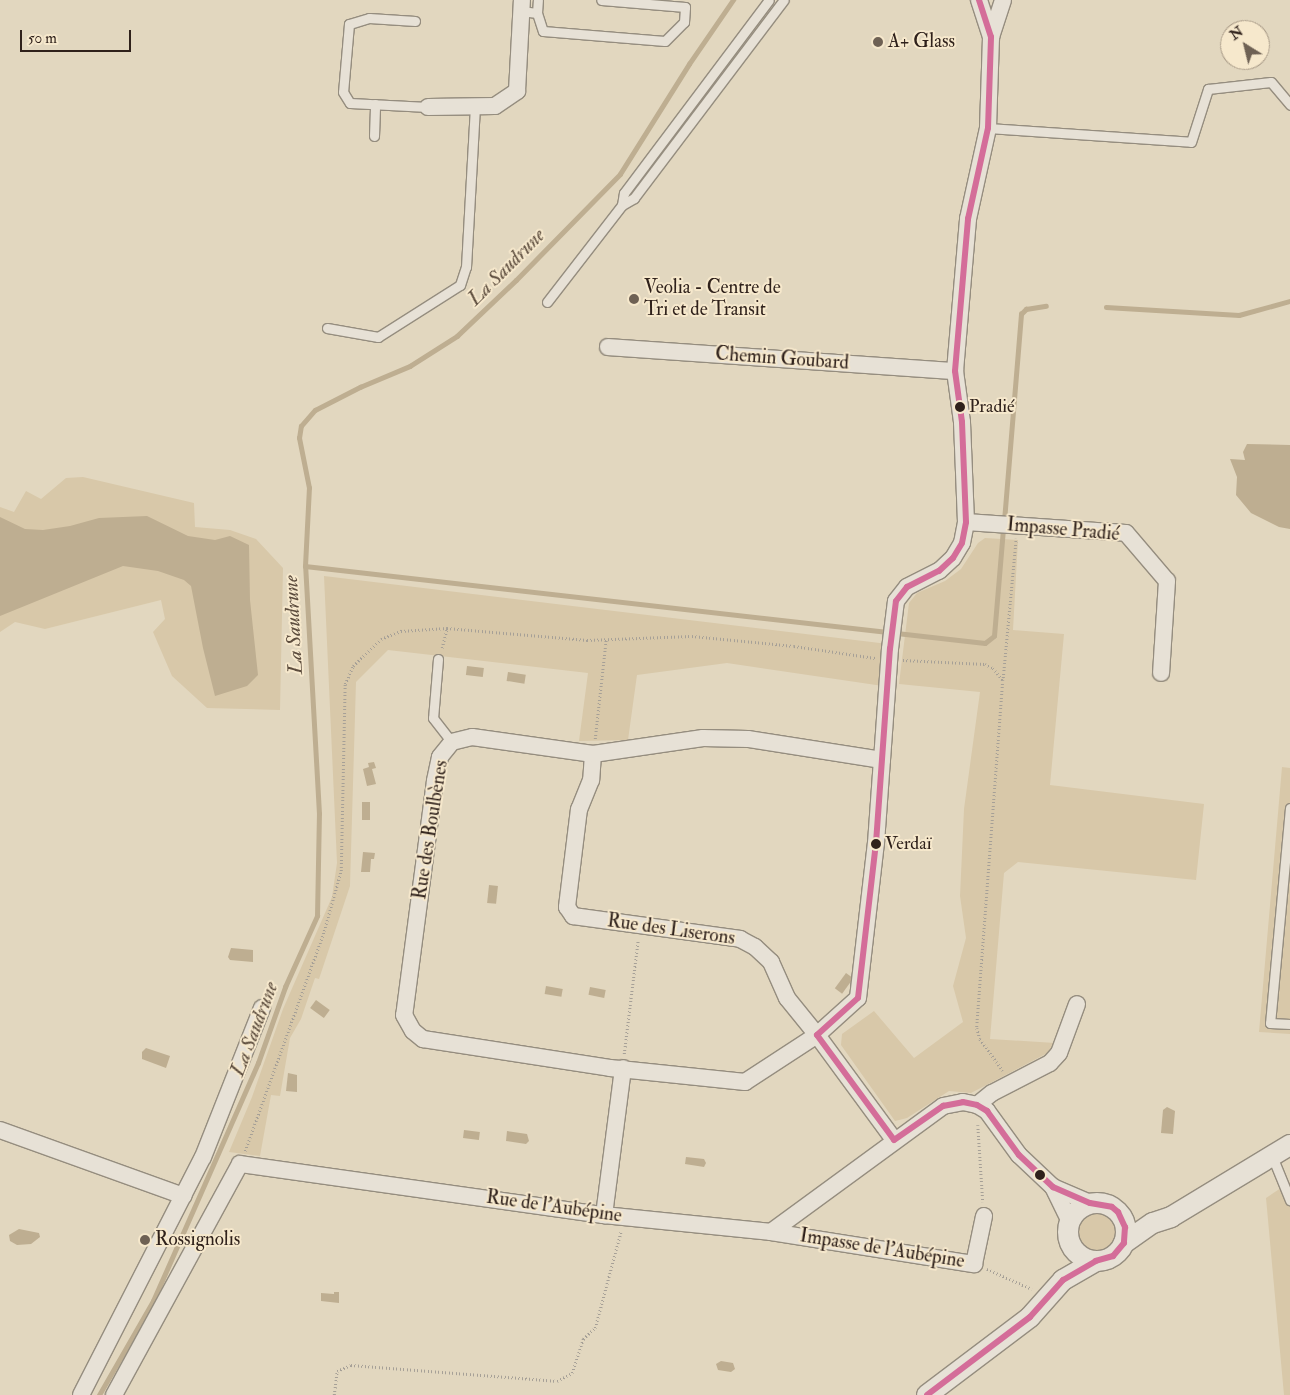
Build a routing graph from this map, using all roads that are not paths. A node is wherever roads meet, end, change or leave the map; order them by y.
1 (538, 0) edge
2 (601, 0) edge
3 (768, 0) edge
4 (784, 0) edge
5 (979, 0) edge
6 (1003, 0) edge
7 (526, 8) edge
8 (415, 21) dead end
9 (991, 37) junction
10 (375, 104) junction
11 (1290, 105) edge
12 (428, 106) joint
13 (475, 106) junction
14 (988, 128) junction
15 (374, 136) dead end
16 (622, 205) junction
17 (547, 302) dead end
18 (327, 328) dead end
19 (608, 347) dead end
20 (955, 371) junction
21 (966, 522) junction
22 (438, 659) road end
23 (1161, 673) dead end
24 (452, 742) junction
25 (593, 754) junction
26 (882, 760) junction
27 (1290, 808) edge
28 (1077, 1004) dead end
29 (262, 1008) dead end
30 (1290, 1024) edge
31 (817, 1035) junction
32 (616, 1068) junction
33 (977, 1105) junction
34 (0, 1130) edge
35 (894, 1140) junction
36 (1290, 1145) edge
37 (1272, 1156) junction
38 (1053, 1187) junction
39 (184, 1196) junction
40 (1290, 1200) edge
41 (1090, 1204) junction
42 (1118, 1212) junction
43 (604, 1215) junction
44 (984, 1216) road end
45 (1070, 1222) junction
46 (1153, 1223) junction
47 (771, 1232) junction
48 (1124, 1243) junction
49 (1070, 1244) junction
50 (1096, 1261) junction
51 (1063, 1280) junction
52 (81, 1395) edge
53 (114, 1395) edge
54 (926, 1395) edge

1 - 7 lane
2 - 7 lane
3 - 16 lane
4 - 16 lane
5 - 9 street
6 - 9 street
7 - 13 street
8 - 10 lane
9 - 14 street, Rue des Boulbènes
10 - 12 lane
10 - 15 lane
11 - 14 lane
12 - 13 street
13 - 18 lane
14 - 20 street, Rue des Boulbènes
16 - 17 lane
19 - 20 street, Chemin Goubard
20 - 21 street, Rue des Boulbènes
21 - 23 street, Impasse Pradié
21 - 26 street, Rue des Boulbènes
22 - 24 lane
24 - 25 street, Rue des Boulbènes
24 - 32 street, Rue des Boulbènes
25 - 26 street, Rue des Boulbènes
25 - 31 street, Rue des Liserons
26 - 31 street, Rue des Boulbènes
27 - 30 lane
28 - 33 street
29 - 39 street
31 - 32 street, Rue des Boulbènes
31 - 35 street, Rue des Liserons
32 - 43 street
33 - 35 street
33 - 38 street
34 - 39 street
35 - 47 street
36 - 37 street
37 - 40 lane
37 - 46 street
38 - 41 street
38 - 45 street
39 - 52 street
41 - 42 street
41 - 45 street
42 - 46 street
42 - 48 street
43 - 47 street, Rue de l'Aubépine
43 - 53 street, Rue de l'Aubépine
44 - 47 street, Impasse de l'Aubépine
45 - 49 street
46 - 48 street
48 - 50 street
49 - 50 street
49 - 51 street
50 - 51 street
51 - 54 street

